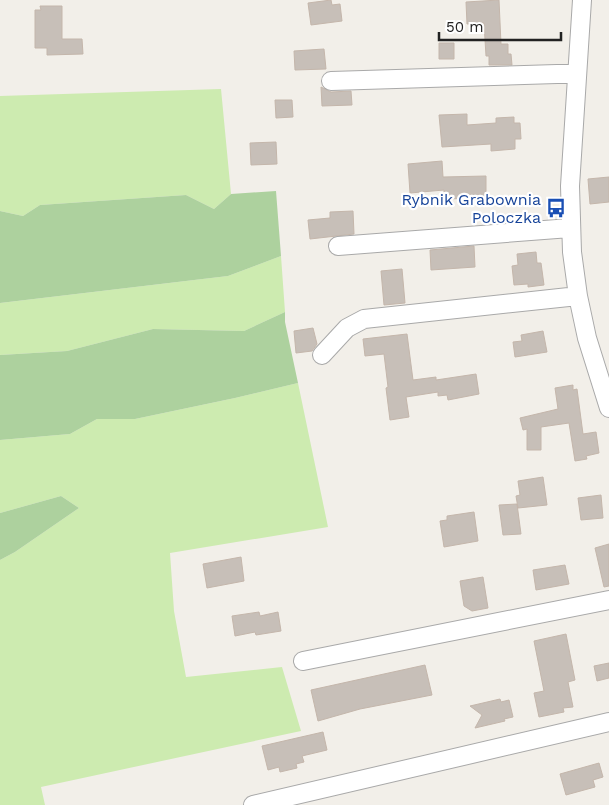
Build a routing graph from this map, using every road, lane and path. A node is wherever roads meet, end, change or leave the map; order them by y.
1 (582, 0) edge
2 (577, 74) junction
3 (331, 81) dead end
4 (570, 228) junction
5 (338, 246) dead end
6 (578, 296) junction
7 (322, 356) dead end
8 (609, 408) edge
9 (609, 600) edge
10 (303, 661) dead end
11 (609, 722) edge
12 (252, 805) edge

1 - 2 street
2 - 3 street
2 - 4 street
4 - 5 street
4 - 6 street
6 - 7 street
6 - 8 street
9 - 10 street
11 - 12 street

